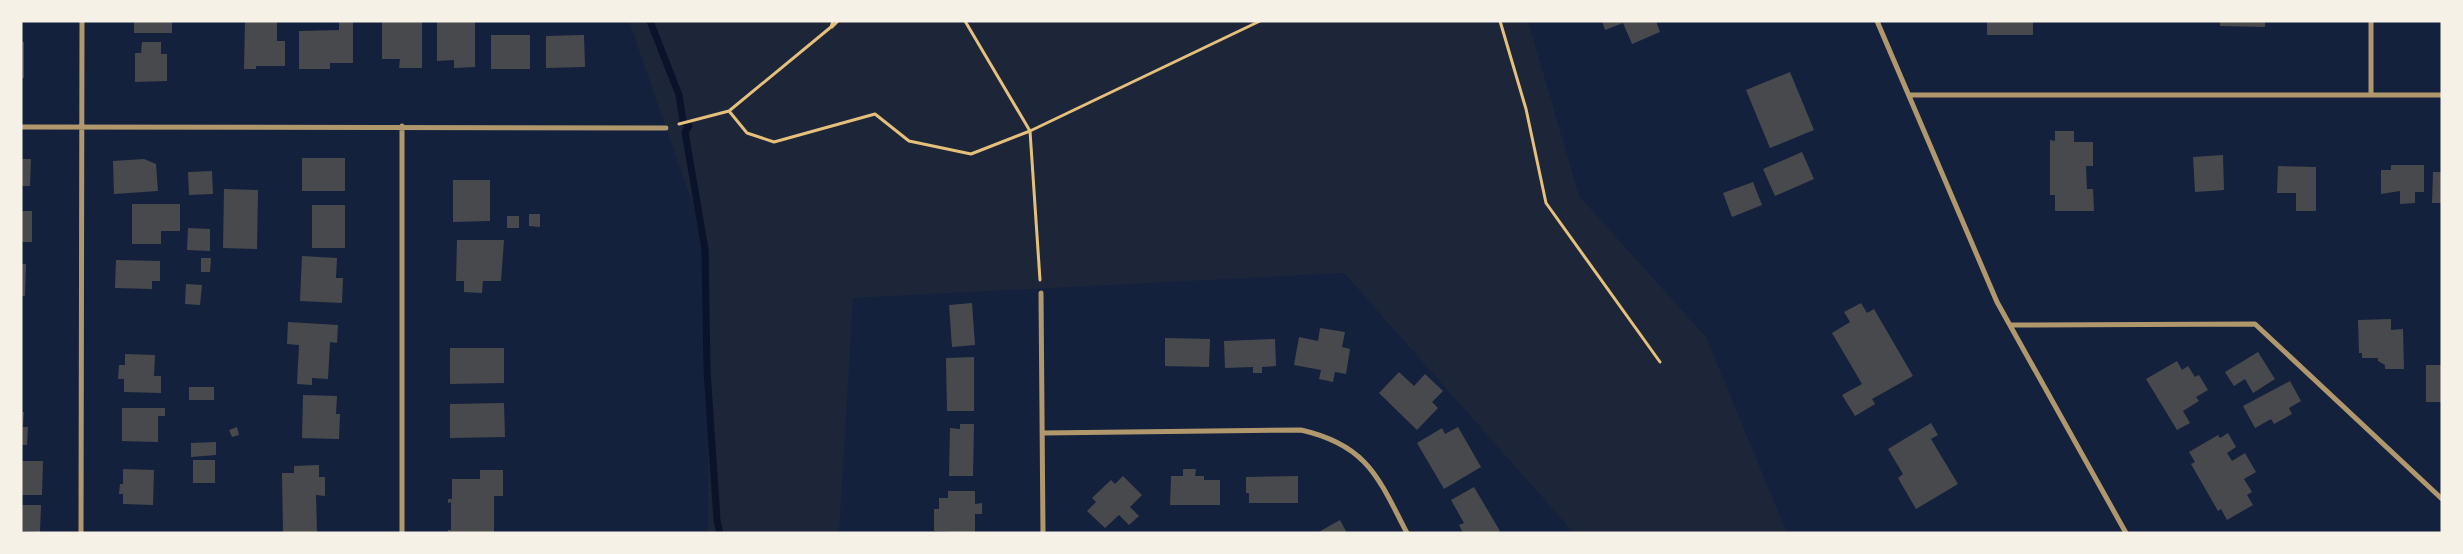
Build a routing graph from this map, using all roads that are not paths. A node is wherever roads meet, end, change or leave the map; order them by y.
1 (82, 21) edge
2 (1877, 21) edge
3 (2371, 21) edge
4 (1910, 95) junction
5 (2371, 95) junction
6 (2442, 95) edge
7 (402, 126) junction
8 (21, 127) edge
9 (82, 128) junction
10 (666, 128) road end
11 (1041, 293) road end
12 (2011, 325) junction
13 (1042, 433) junction
14 (2442, 499) edge
15 (81, 533) edge
16 (402, 533) edge
17 (1043, 533) edge
18 (1407, 533) edge
19 (2126, 533) edge

1 - 9 street
2 - 4 street
3 - 5 street
4 - 5 street
4 - 12 street
5 - 6 street
7 - 9 street
7 - 10 street
7 - 16 street
8 - 9 street
9 - 15 street
11 - 13 street
12 - 14 street
12 - 19 street
13 - 17 street
13 - 18 street

